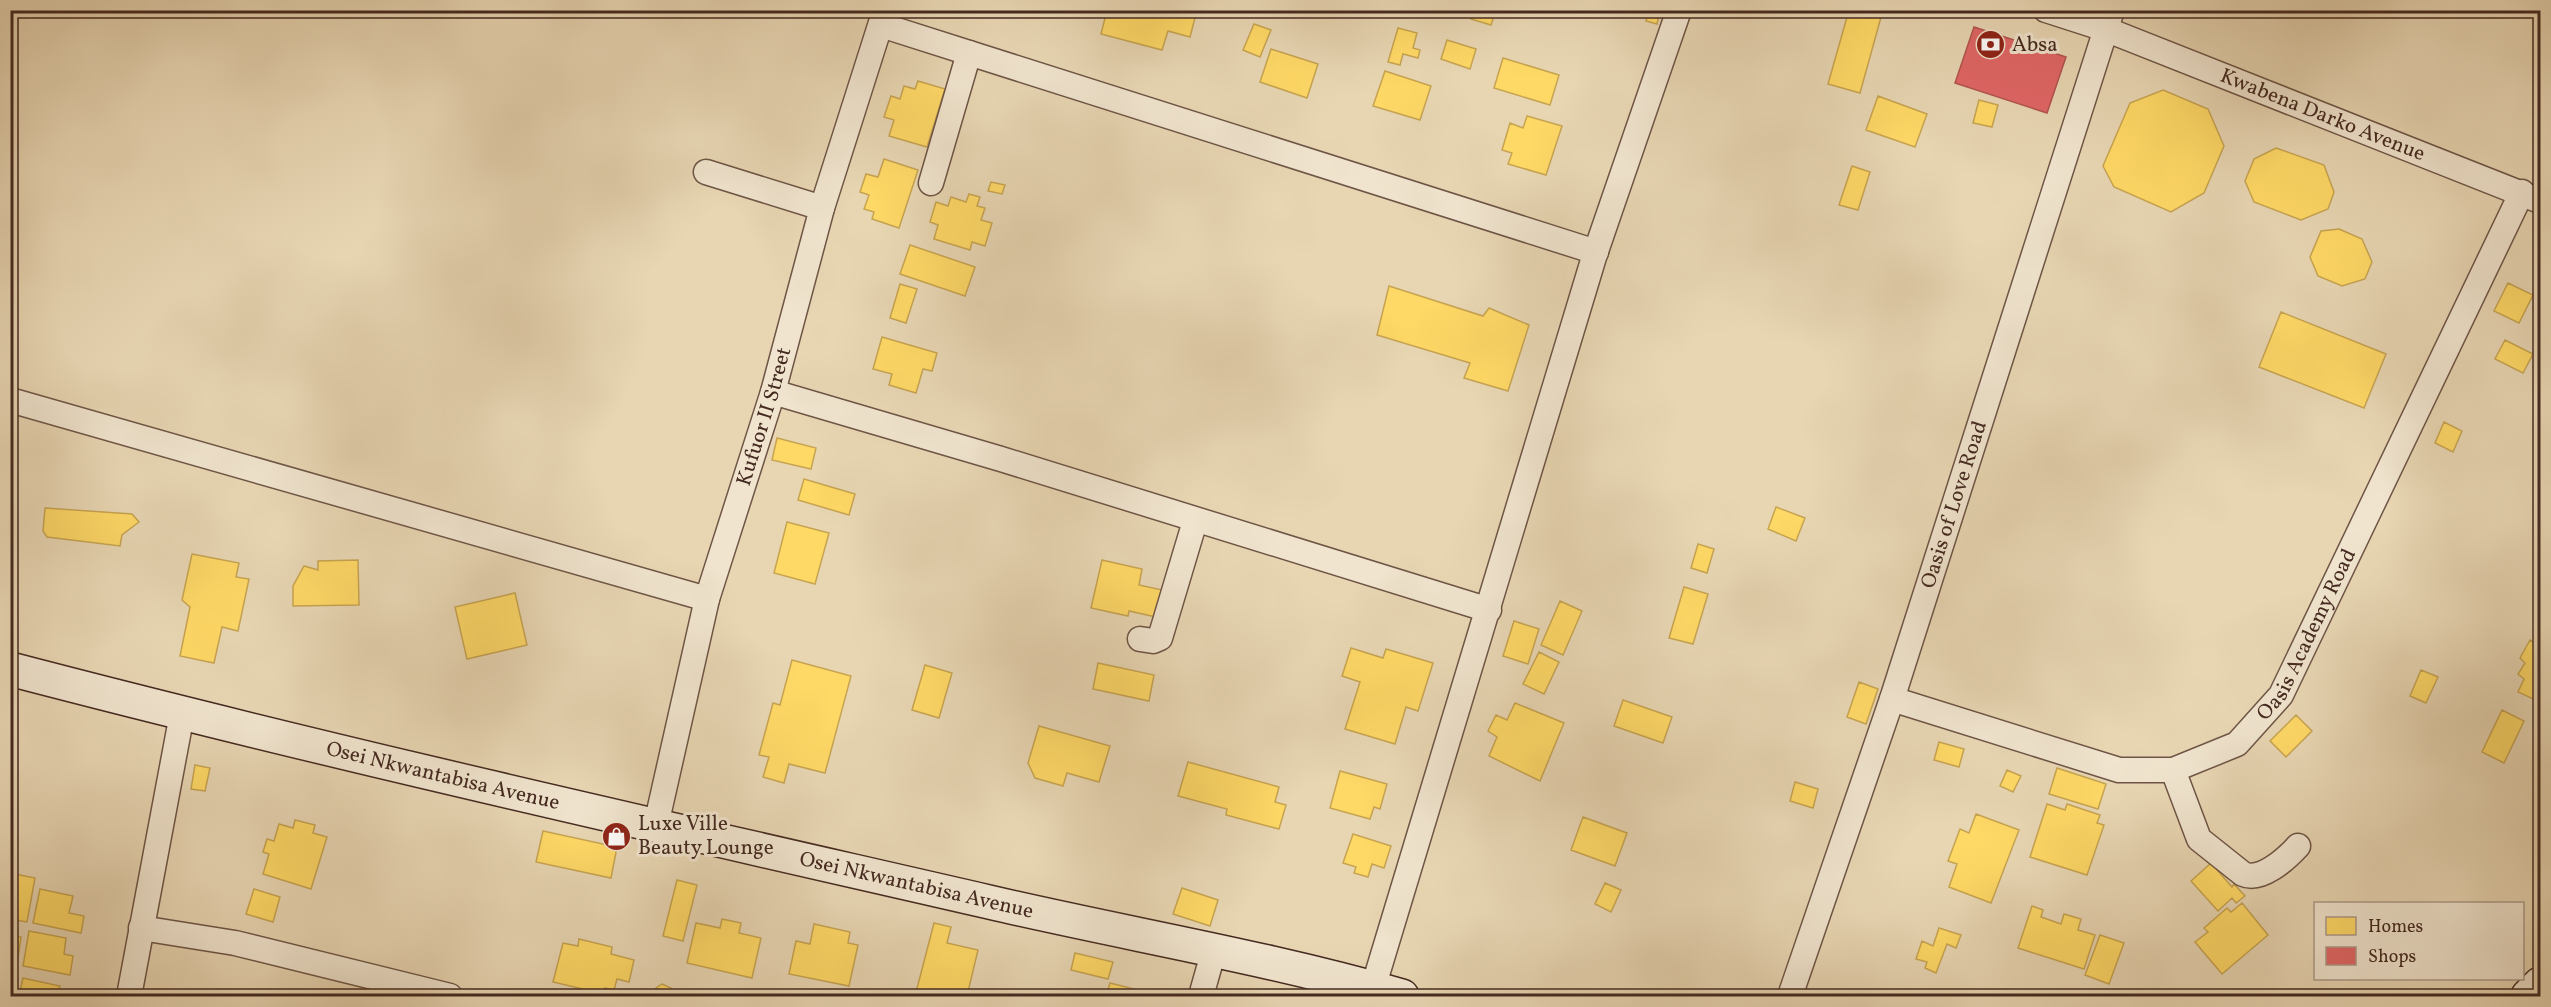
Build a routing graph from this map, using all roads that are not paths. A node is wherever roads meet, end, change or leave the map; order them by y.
1 (1678, 10) edge
2 (2046, 10) edge
3 (883, 18) edge
4 (2108, 20) edge
5 (969, 53) junction
6 (706, 172) dead end
7 (931, 183) dead end
8 (2531, 196) edge
9 (822, 208) junction
10 (1596, 252) junction
11 (773, 392) junction
12 (10, 400) edge
13 (1195, 521) junction
14 (707, 599) junction
15 (1489, 610) junction
16 (1140, 639) dead end
17 (10, 669) edge
18 (1892, 699) junction
19 (182, 714) junction
20 (2174, 770) junction
21 (656, 825) junction
22 (2298, 846) dead end
23 (141, 928) junction
24 (1214, 950) junction
25 (2541, 984) edge
26 (1387, 992) edge
27 (129, 996) edge
28 (450, 996) edge
29 (1201, 996) edge
30 (1790, 996) edge
31 (2528, 996) edge

1 - 10 street
2 - 4 street, Kwabena Darko Avenue
3 - 5 street
3 - 9 street, Kufuor II Street
4 - 8 street, Kwabena Darko Avenue
4 - 18 street, Oasis of Love Road
5 - 7 street
5 - 10 street
6 - 9 street
8 - 20 street, Oasis Academy Road
9 - 11 street, Kufuor II Street
10 - 15 street
11 - 13 street
11 - 14 street, Kufuor II Street
12 - 14 street
13 - 15 street
13 - 16 street
14 - 21 street, Kufuor II Street
15 - 26 street
17 - 19 street, Osei Nkwantabisa Avenue
18 - 20 street, Oasis Academy Road
18 - 30 street, Oasis of Love Road
19 - 21 street, Osei Nkwantabisa Avenue
19 - 23 street
20 - 22 street
21 - 24 street, Osei Nkwantabisa Avenue
23 - 27 street
23 - 28 street
24 - 26 street, Osei Nkwantabisa Avenue
24 - 29 street
25 - 31 street

